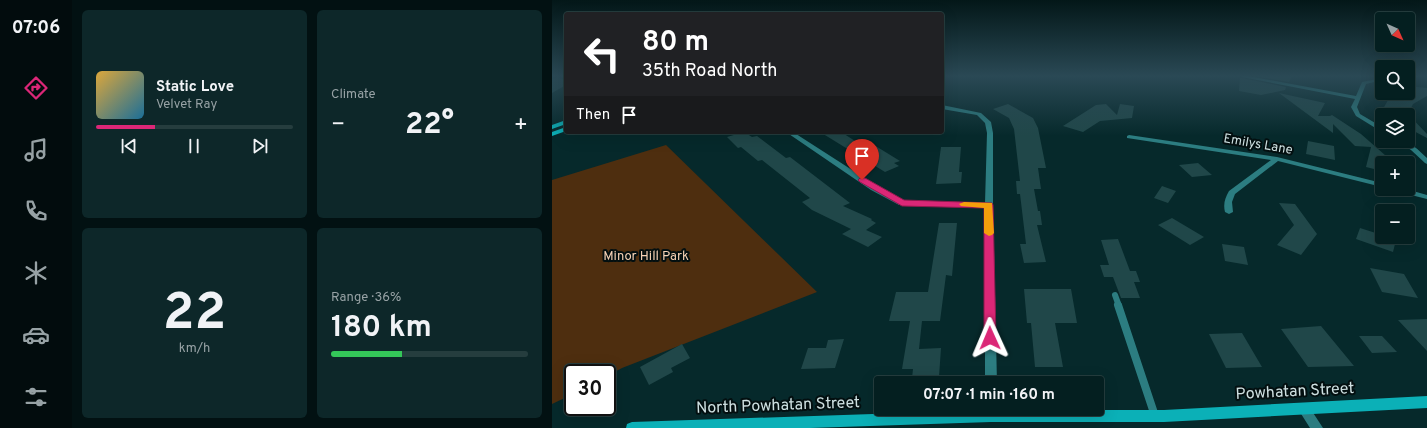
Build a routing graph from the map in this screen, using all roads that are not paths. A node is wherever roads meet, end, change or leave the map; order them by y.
1 (1346, 96) edge
2 (1357, 98) joint
3 (944, 107) edge
4 (564, 123) edge
5 (1375, 126) edge
6 (552, 127) edge
7 (564, 130) edge
8 (552, 134) edge
9 (792, 134) edge
10 (1129, 137) dead end
11 (1412, 148) edge
12 (1277, 159) junction
13 (1427, 162) edge
14 (1375, 183) edge
15 (1415, 194) edge
16 (1427, 197) edge
17 (989, 205) junction
18 (1229, 212) dead end
19 (1115, 295) dead end
20 (991, 376) edge
21 (1427, 402) edge
22 (1304, 409) junction
23 (1104, 415) edge
24 (919, 416) edge
25 (1160, 416) junction
26 (632, 428) edge
27 (1317, 428) edge

1 - 2 street
2 - 5 street
3 - 17 street
4 - 6 street
7 - 8 street
9 - 17 street
10 - 12 street, Emilys Lane
11 - 13 street
12 - 14 street, Emilys Lane
12 - 18 street
15 - 16 street
17 - 20 street
19 - 25 lane
21 - 22 street, Powhatan Street
22 - 25 street, Powhatan Street
22 - 27 street
23 - 25 street, North Powhatan Street
24 - 26 street, North Powhatan Street

